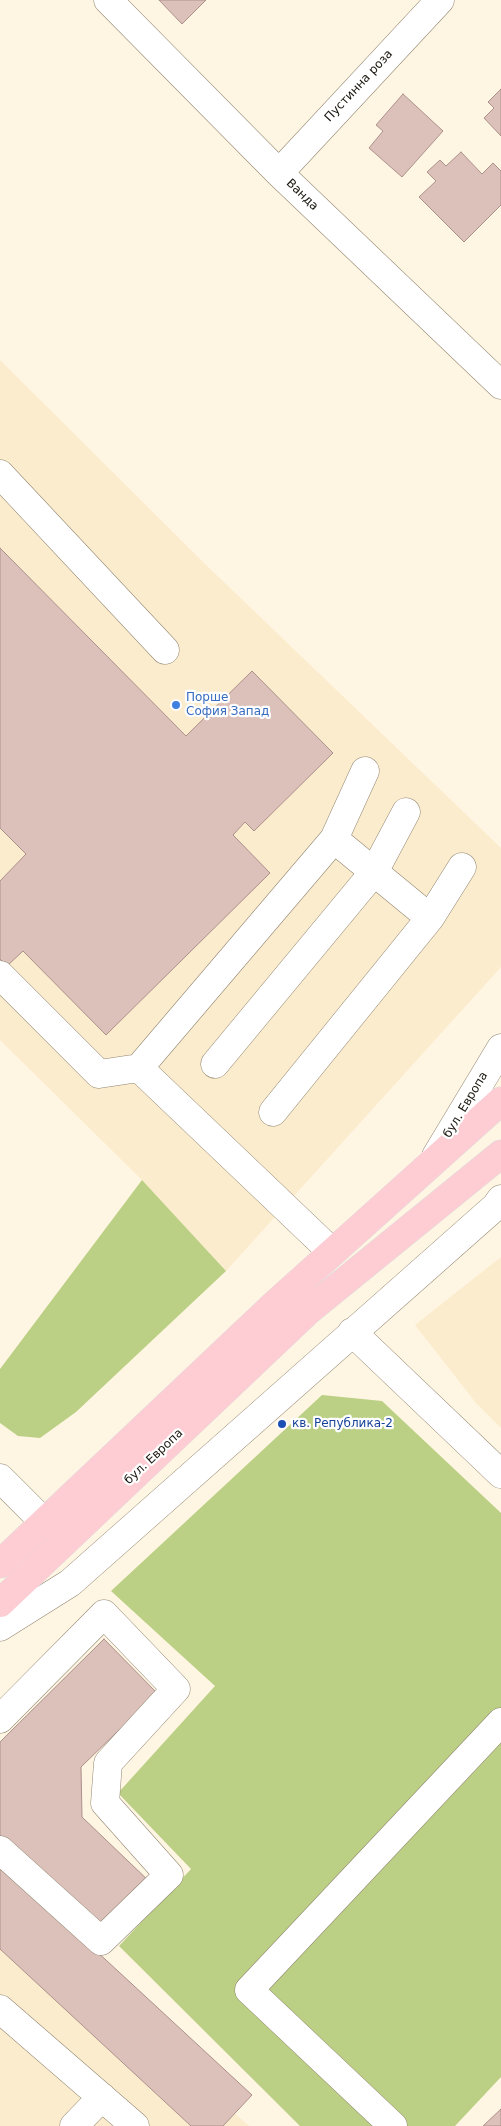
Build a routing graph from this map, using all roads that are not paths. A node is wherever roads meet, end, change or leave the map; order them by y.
1 (108, 0) edge
2 (440, 0) edge
3 (279, 173) junction
4 (501, 386) edge
5 (0, 474) edge
6 (165, 650) dead end
7 (365, 772) dead end
8 (406, 812) dead end
9 (334, 839) junction
10 (462, 867) dead end
11 (374, 872) junction
12 (430, 918) junction
13 (0, 975) edge
14 (501, 1048) edge
15 (215, 1064) dead end
16 (139, 1068) junction
17 (501, 1101) edge
18 (273, 1112) dead end
19 (501, 1154) edge
20 (432, 1163) junction
21 (501, 1199) edge
22 (332, 1252) junction
23 (352, 1332) junction
24 (501, 1474) edge
25 (0, 1478) edge
26 (44, 1522) junction
27 (0, 1564) edge
28 (0, 1603) edge
29 (0, 1626) edge
30 (0, 1719) edge
31 (501, 1722) edge
32 (0, 1850) edge
33 (0, 2009) edge
34 (102, 2097) junction
35 (74, 2126) edge
36 (135, 2126) edge
37 (393, 2126) edge

1 - 3 street, Ванда
2 - 3 street, Пустинна роза
3 - 4 street, Ванда
5 - 6 street
7 - 9 street
8 - 11 street
9 - 11 street
9 - 16 street
10 - 12 street
11 - 12 street
11 - 15 street
12 - 18 street
13 - 16 street
14 - 20 street, бул. Европа
16 - 22 street
17 - 20 main road
19 - 28 main road, бул. Европа
20 - 22 main road
21 - 23 street
22 - 26 main road
23 - 24 street
23 - 29 street
25 - 26 street
26 - 27 main road
30 - 32 street
31 - 37 street
33 - 34 street
34 - 35 street
34 - 36 street

